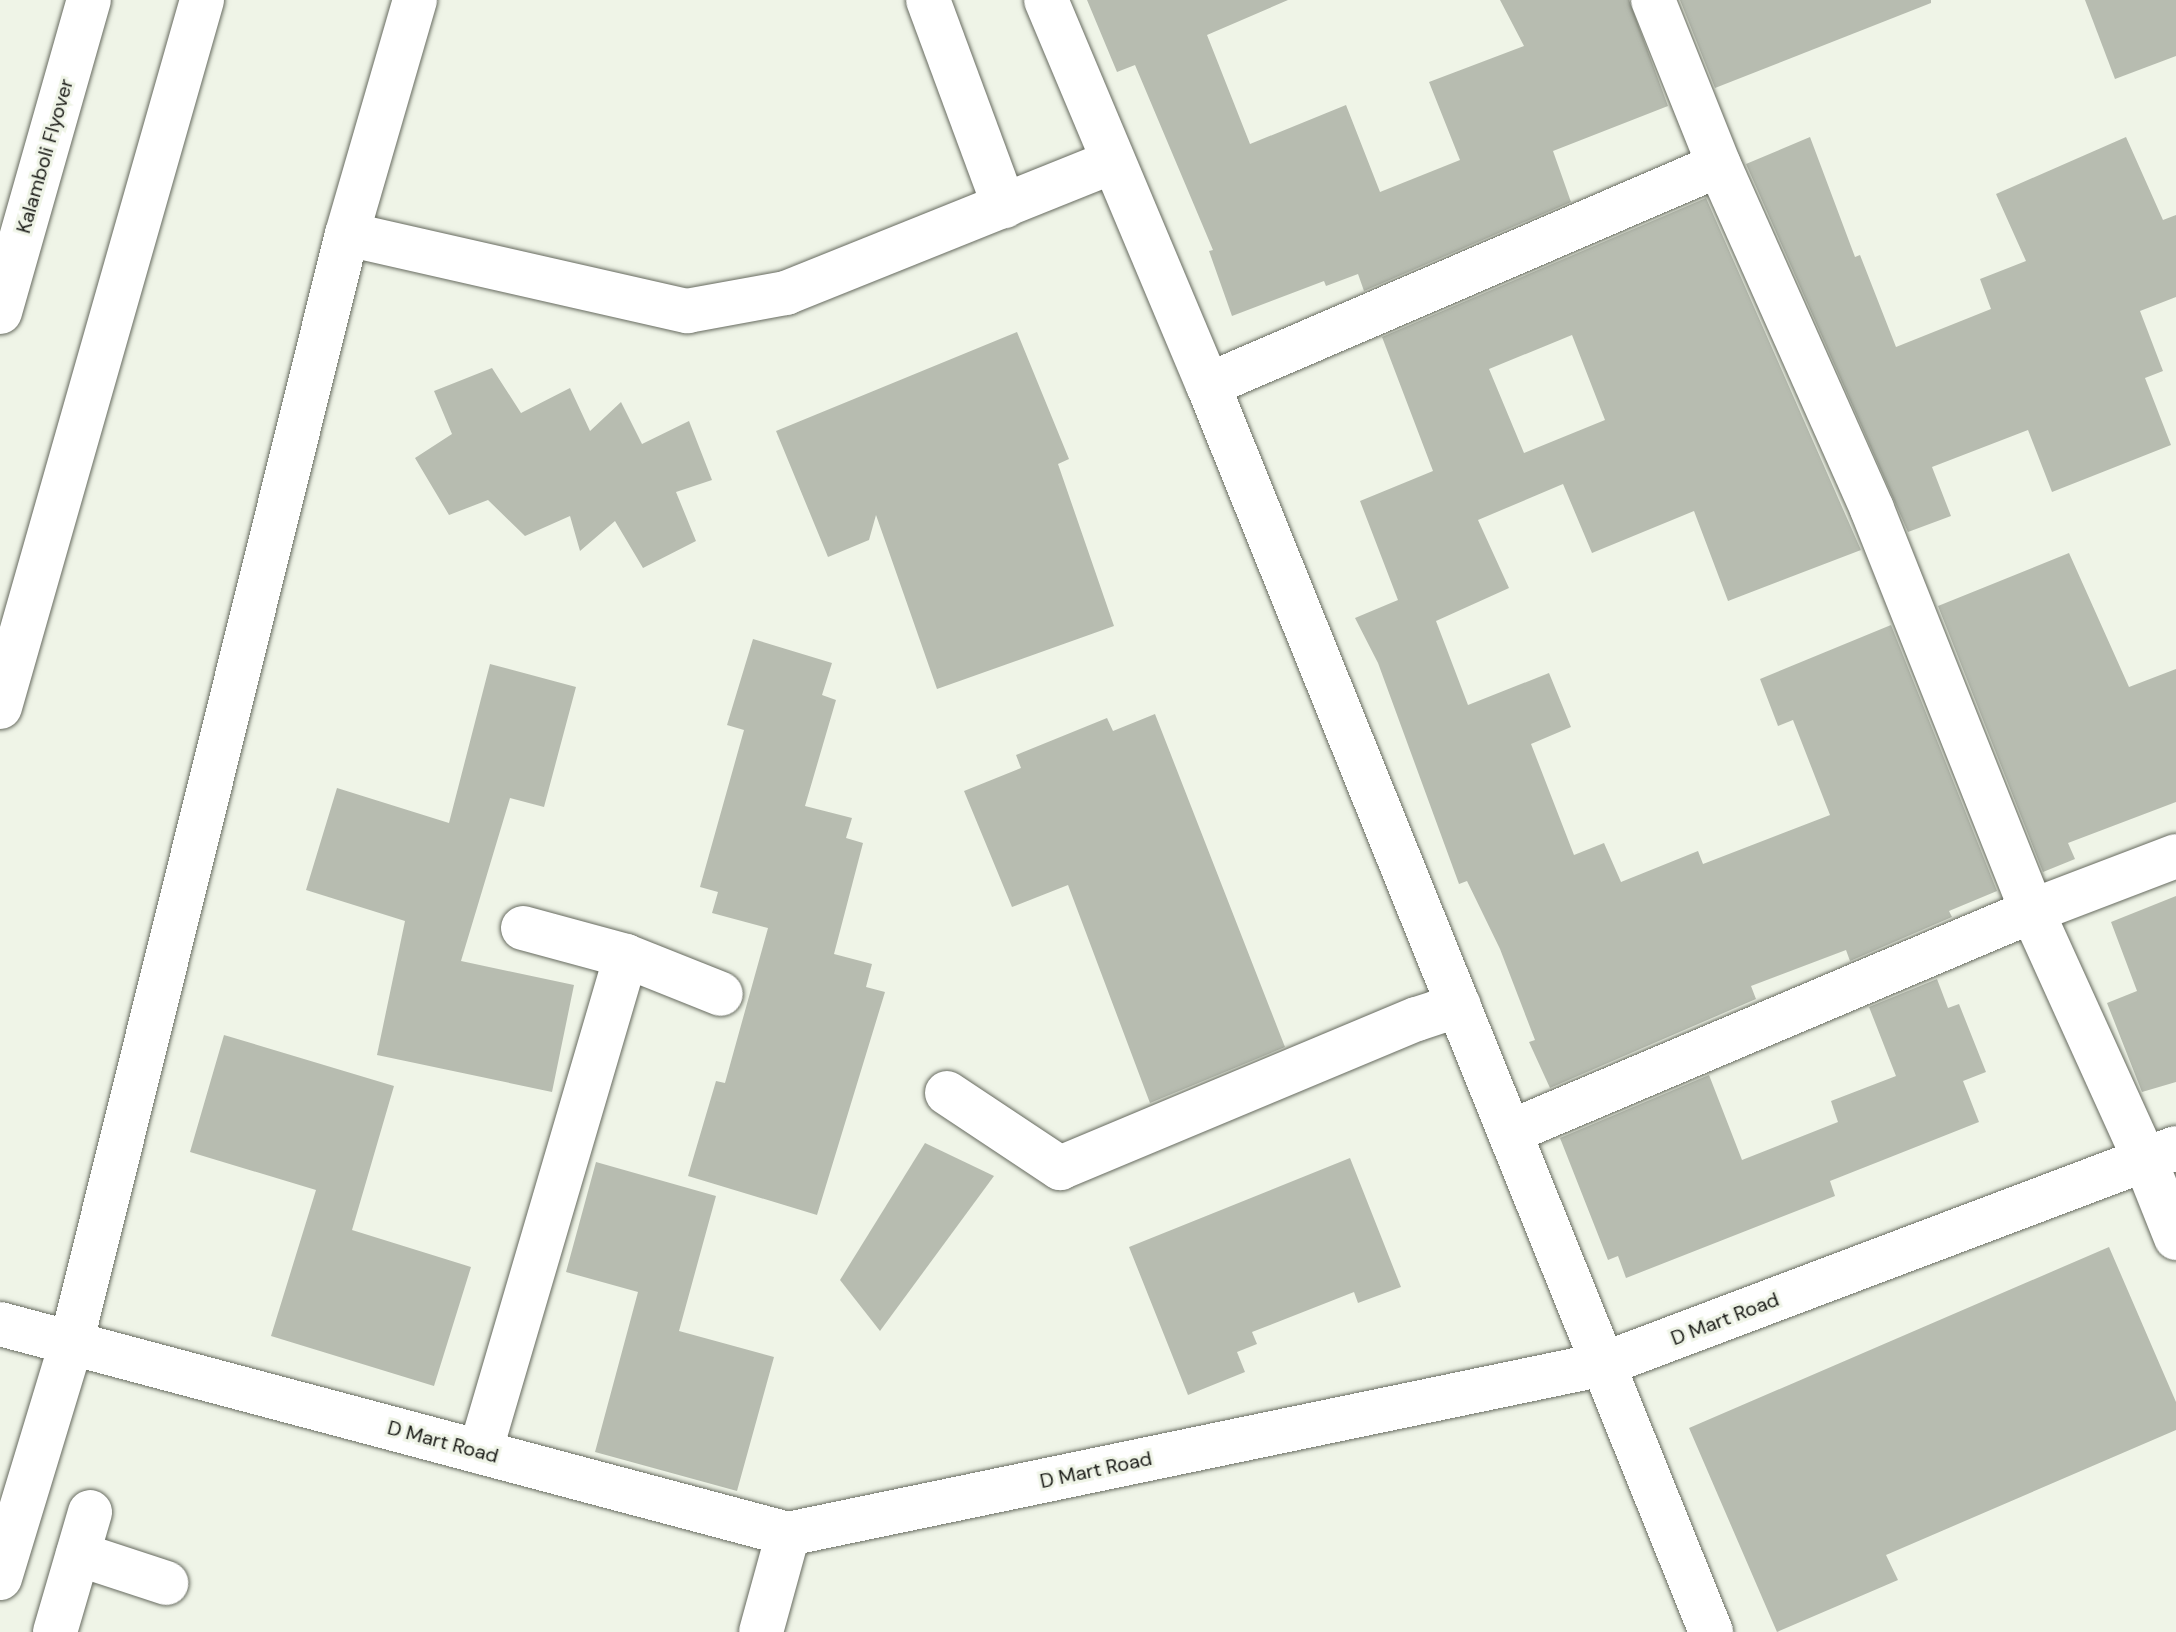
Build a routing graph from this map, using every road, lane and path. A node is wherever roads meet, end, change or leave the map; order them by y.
1 (89, 0) edge
2 (202, 0) edge
3 (415, 0) edge
4 (928, 0) edge
5 (1046, 0) edge
6 (1653, 0) edge
7 (1112, 162) junction
8 (1719, 165) junction
9 (1004, 206) junction
10 (347, 234) junction
11 (0, 312) edge
12 (1208, 385) junction
13 (0, 707) edge
14 (2176, 856) edge
15 (2032, 911) junction
16 (523, 928) dead end
17 (626, 956) junction
18 (721, 994) dead end
19 (1459, 1005) junction
20 (947, 1093) dead end
21 (1510, 1132) junction
22 (2160, 1154) edge
23 (2176, 1238) edge
24 (0, 1324) edge
25 (71, 1344) junction
26 (1604, 1364) junction
27 (480, 1452) junction
28 (90, 1512) dead end
29 (788, 1534) junction
30 (78, 1554) junction
31 (0, 1578) edge
32 (166, 1583) dead end
33 (55, 1632) edge
34 (761, 1632) edge
35 (1711, 1632) edge

1 - 11 main road, Kalamboli Flyover
2 - 13 main road
3 - 10 main road
4 - 9 main road
5 - 7 main road
6 - 8 main road
7 - 9 main road
7 - 12 main road
8 - 12 main road
8 - 15 main road
9 - 10 main road
10 - 25 main road
12 - 19 main road
14 - 15 main road
15 - 21 main road
15 - 22 main road
16 - 17 main road
17 - 18 main road
17 - 27 main road
19 - 20 main road
19 - 21 main road
21 - 26 main road
22 - 23 main road
22 - 26 main road, D Mart Road
24 - 25 main road, D Mart Road
25 - 27 main road, D Mart Road
25 - 31 main road
26 - 29 main road, D Mart Road
26 - 35 main road
27 - 29 main road, D Mart Road
28 - 30 main road
29 - 34 main road
30 - 32 main road
30 - 33 main road

